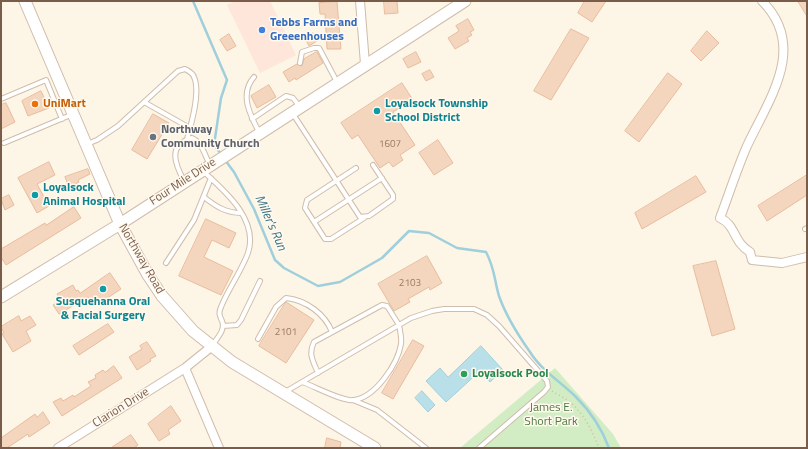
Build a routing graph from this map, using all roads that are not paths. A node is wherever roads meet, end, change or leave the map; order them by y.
1 (25, 1) edge
2 (360, 1) edge
3 (465, 1) edge
4 (762, 1) edge
5 (300, 63) dead end
6 (365, 64) junction
7 (57, 76) junction
8 (254, 77) dead end
9 (46, 80) junction
10 (338, 82) junction
11 (1, 99) edge
12 (144, 102) junction
13 (296, 110) junction
14 (73, 114) junction
15 (62, 119) junction
16 (252, 119) junction
17 (190, 128) junction
18 (260, 133) junction
19 (186, 140) junction
20 (4, 144) dead end
21 (86, 144) junction
22 (209, 165) junction
23 (373, 165) dead end
24 (356, 168) dead end
25 (211, 178) junction
26 (382, 178) junction
27 (336, 180) junction
28 (184, 181) junction
29 (204, 197) junction
30 (349, 200) junction
31 (241, 213) junction
32 (364, 218) junction
33 (314, 222) junction
34 (120, 224) junction
35 (807, 257) edge
36 (166, 263) dead end
37 (260, 280) dead end
38 (1, 297) edge
39 (223, 326) junction
40 (399, 326) junction
41 (332, 332) junction
42 (258, 339) dead end
43 (211, 347) junction
44 (185, 368) junction
45 (318, 373) junction
46 (302, 382) junction
47 (283, 393) junction
48 (353, 400) junction
49 (58, 448) edge
50 (219, 448) edge
51 (375, 448) edge
52 (426, 448) edge
53 (479, 448) edge

1 - 7 street, Northway Road
2 - 6 street
3 - 6 street, Four Mile Drive
4 - 35 street
5 - 10 lane
6 - 10 street, Four Mile Drive
7 - 9 lane
7 - 14 street, Northway Road
8 - 16 lane
9 - 11 lane
9 - 15 lane
10 - 13 street, Four Mile Drive
12 - 17 lane
12 - 17 lane
12 - 21 lane
13 - 16 lane
13 - 18 street, Four Mile Drive
13 - 27 lane
14 - 15 lane
14 - 21 street, Northway Road
15 - 20 lane
16 - 18 lane
17 - 19 lane
18 - 22 street, Four Mile Drive
19 - 22 lane
19 - 28 lane
21 - 34 street, Northway Road
22 - 25 lane
22 - 28 street, Four Mile Drive
23 - 26 lane
24 - 27 lane
25 - 29 lane
25 - 31 lane
26 - 30 lane
26 - 32 lane
27 - 30 lane
27 - 33 lane
28 - 34 street, Four Mile Drive
29 - 31 lane
29 - 36 lane
30 - 32 lane
30 - 33 lane
31 - 39 lane
32 - 33 lane
34 - 38 street, Four Mile Drive
34 - 43 street, Northway Road
37 - 39 lane
39 - 43 lane
40 - 41 lane
40 - 45 lane
40 - 48 lane
40 - 53 lane
41 - 42 lane
41 - 45 lane
43 - 44 street, Clarion Drive
43 - 47 street, Northway Road
44 - 49 street, Clarion Drive
44 - 50 street
45 - 46 lane
46 - 47 lane
46 - 48 lane
47 - 51 street, Northway Road
48 - 52 lane

